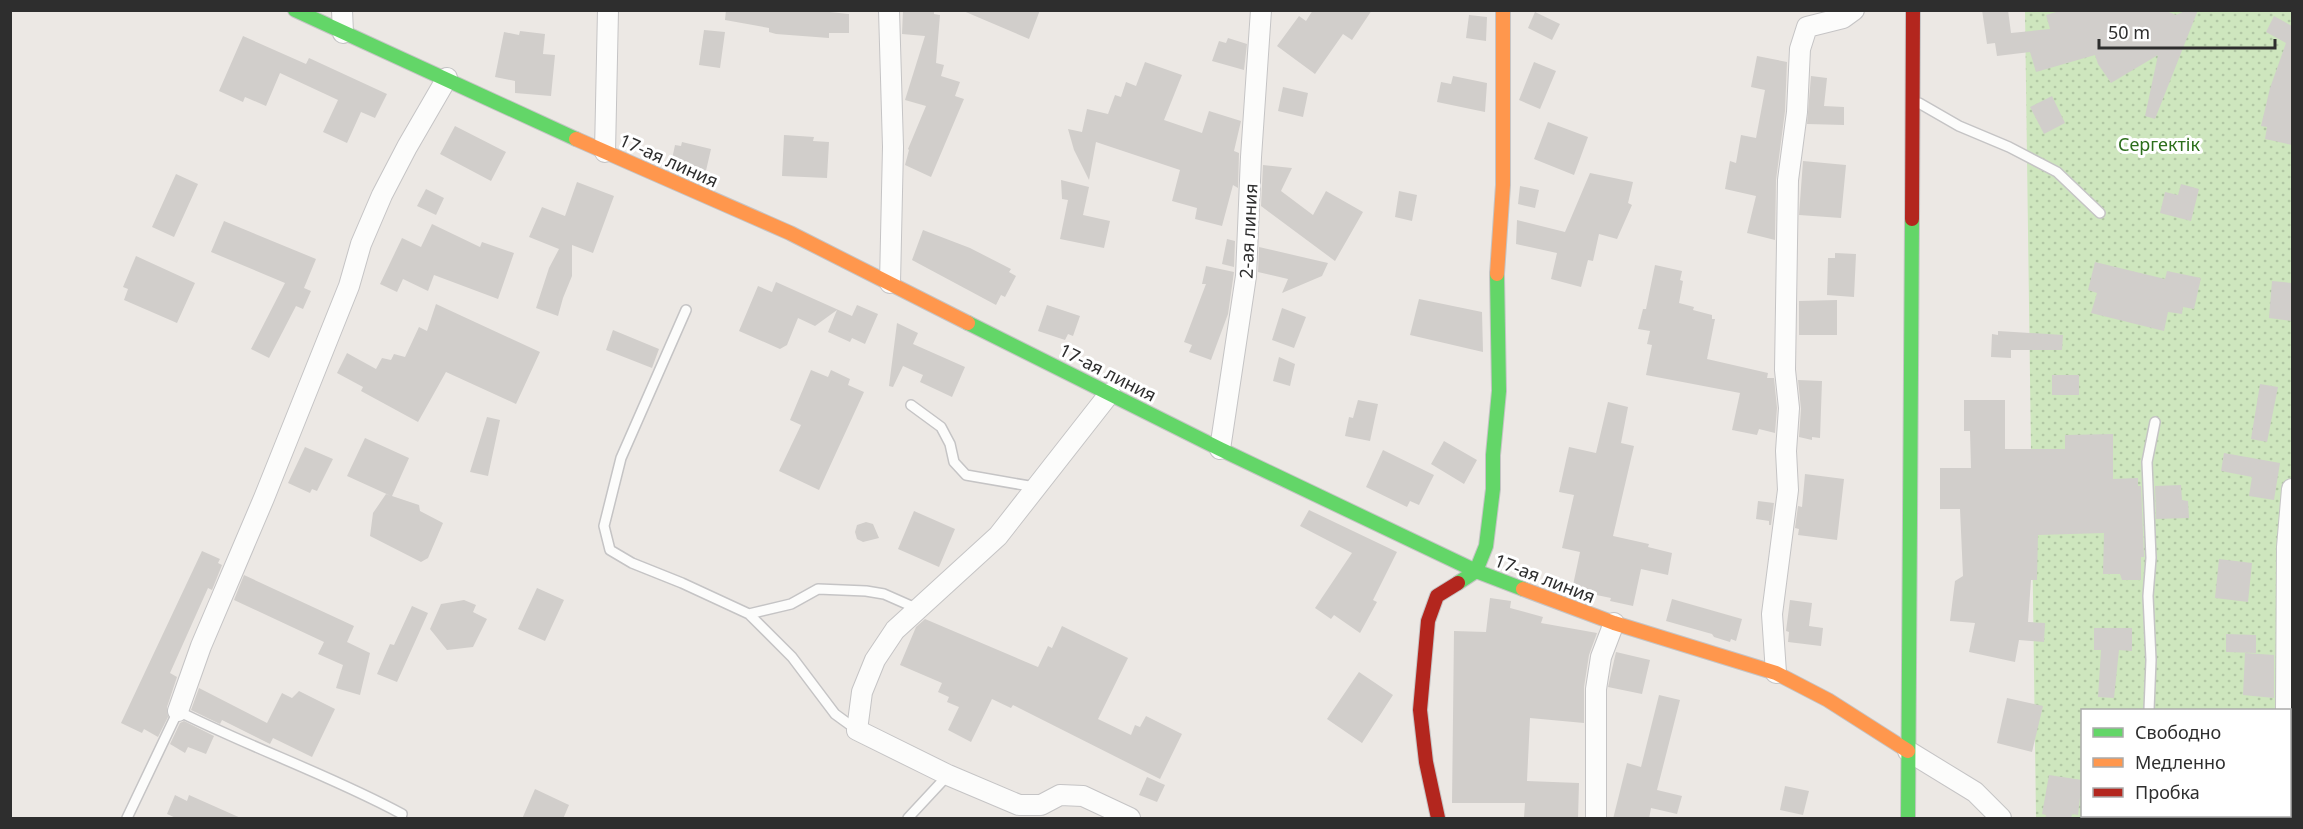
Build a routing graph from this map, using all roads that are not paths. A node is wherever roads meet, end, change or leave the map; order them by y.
1 (295, 10) edge
2 (342, 10) edge
3 (608, 10) edge
4 (889, 10) edge
5 (1261, 10) edge
6 (1503, 10) edge
7 (1854, 10) edge
8 (1913, 10) edge
9 (343, 33) junction
10 (447, 78) junction
11 (1911, 99) junction
12 (605, 152) junction
13 (2100, 213) dead end
14 (890, 283) junction
15 (686, 310) dead end
16 (1110, 393) junction
17 (911, 405) dead end
18 (2155, 422) dead end
19 (1221, 449) junction
20 (1035, 487) junction
21 (2292, 489) edge
22 (1476, 571) junction
23 (918, 609) junction
24 (749, 614) junction
25 (1614, 623) junction
26 (1776, 673) junction
27 (2149, 709) edge
28 (2286, 709) edge
29 (178, 711) junction
30 (857, 730) junction
31 (1908, 751) junction
32 (948, 775) junction
33 (127, 819) edge
34 (401, 819) edge
35 (908, 819) edge
36 (1130, 819) edge
37 (1438, 819) edge
38 (1596, 819) edge
39 (1908, 819) edge
40 (2001, 819) edge

1 - 9 street, 17-ая линия
2 - 9 street
3 - 12 street
4 - 14 street
5 - 19 street, 2-ая линия
6 - 22 street
7 - 26 street
8 - 11 street
9 - 10 street, 17-ая линия
10 - 12 street, 17-ая линия
10 - 29 street
11 - 13 lane
11 - 31 street
12 - 14 street, 17-ая линия
14 - 16 street, 17-ая линия
15 - 24 lane
16 - 19 street, 17-ая линия
16 - 20 street
17 - 20 lane
18 - 27 lane
19 - 22 street, 17-ая линия
20 - 23 street
21 - 28 street
22 - 25 street, 17-ая линия
22 - 37 street
23 - 24 lane
23 - 30 street
24 - 30 lane
25 - 26 street, 17-ая линия
25 - 38 street
26 - 31 street, 17-ая линия
29 - 33 lane
29 - 34 lane
30 - 32 street
31 - 39 street
31 - 40 street
32 - 35 lane
32 - 36 street

